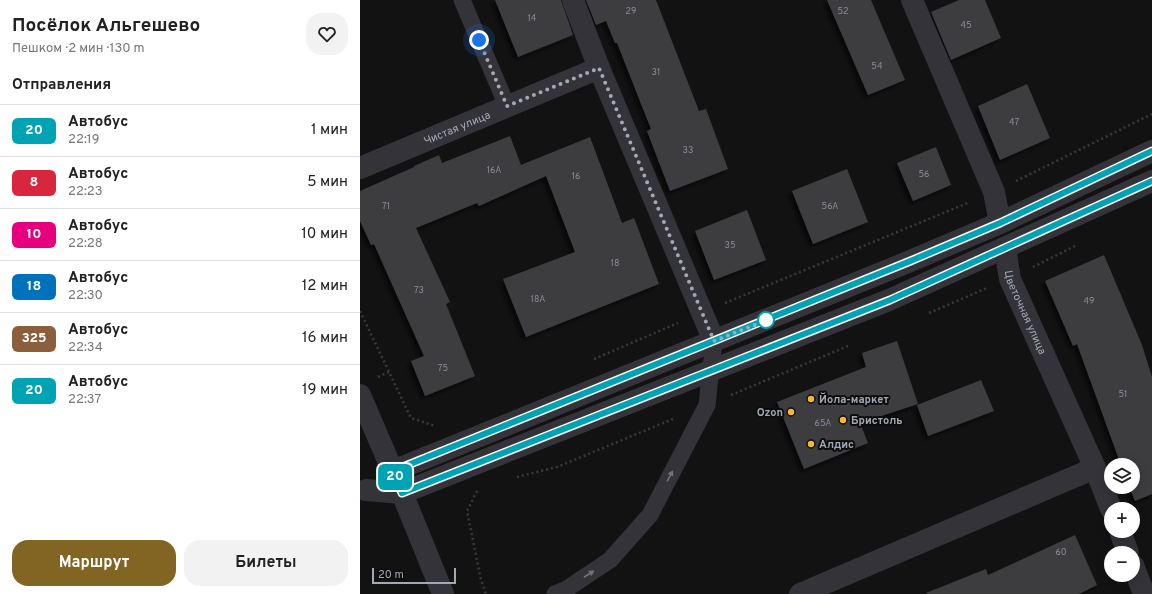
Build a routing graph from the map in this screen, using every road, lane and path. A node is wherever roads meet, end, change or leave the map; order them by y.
1 (462, 0) edge
2 (573, 0) edge
3 (912, 0) edge
4 (599, 68) junction
5 (507, 106) junction
6 (1152, 114) edge
7 (1152, 151) edge
8 (360, 168) edge
9 (1152, 181) edge
10 (994, 192) junction
11 (1000, 223) junction
12 (1005, 248) junction
13 (360, 311) edge
14 (701, 313) junction
15 (714, 341) junction
16 (593, 360) dead end
17 (711, 372) junction
18 (360, 395) edge
19 (707, 405) junction
20 (441, 424) dead end
21 (1095, 468) junction
22 (393, 471) junction
23 (510, 479) dead end
24 (479, 487) dead end
25 (363, 491) edge
26 (402, 493) junction
27 (1108, 502) edge
28 (1139, 582) edge
29 (444, 594) edge
30 (486, 594) edge
31 (555, 594) edge
32 (800, 594) edge
33 (1144, 594) edge

1 - 5 lane
2 - 4 street
3 - 10 street, Цветочная улица
4 - 5 street, Чистая улица
4 - 14 street
5 - 8 street, Чистая улица
6 - 10 path
7 - 11 street
9 - 12 street
10 - 11 street, Цветочная улица
10 - 14 path
11 - 12 street, Цветочная улица
11 - 15 street
12 - 17 street
12 - 21 street, Цветочная улица
13 - 20 path
14 - 15 street
14 - 16 path
15 - 17 lane
15 - 22 street
17 - 19 lane
17 - 26 street
18 - 22 street
19 - 23 path
31 -> 19 lane
21 - 27 street, Цветочная улица
21 - 32 street
22 - 25 street
22 - 26 street
24 - 30 path
25 - 26 street
26 - 29 street
28 - 33 street

